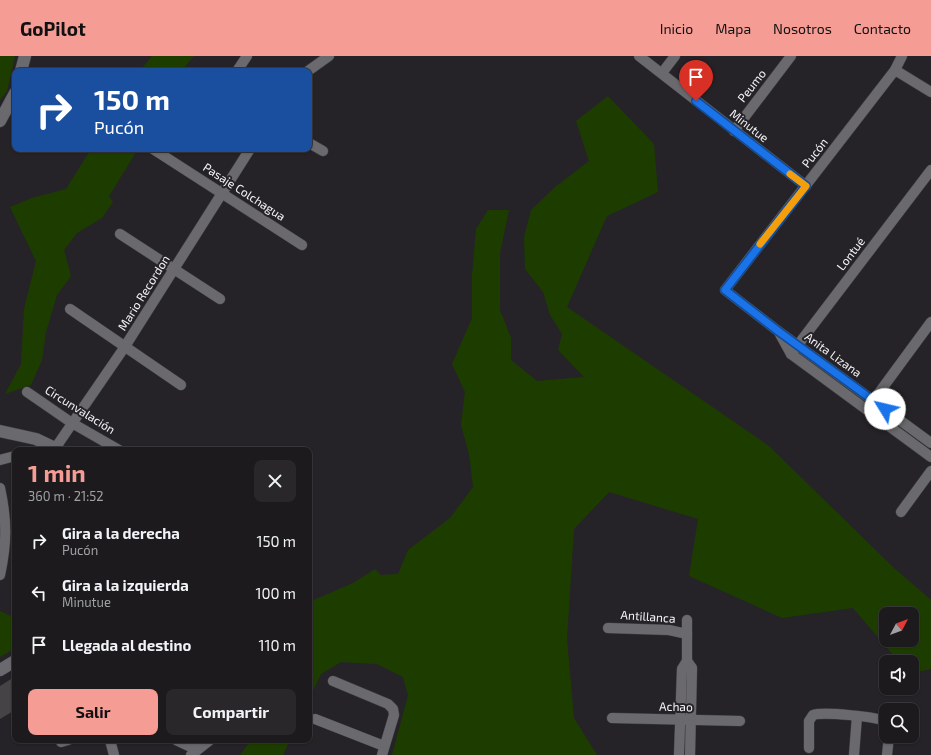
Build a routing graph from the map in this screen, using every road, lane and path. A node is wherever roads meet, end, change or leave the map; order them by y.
1 (24, 56) edge
2 (247, 56) edge
3 (329, 56) edge
4 (639, 56) edge
5 (675, 56) edge
6 (791, 56) edge
7 (902, 56) edge
8 (22, 68) edge
9 (240, 68) edge
10 (312, 68) edge
11 (895, 70) junction
12 (662, 73) junction
13 (931, 92) edge
14 (12, 99) edge
15 (0, 121) edge
16 (734, 131) junction
17 (312, 144) edge
18 (323, 151) dead end
19 (158, 152) edge
20 (248, 152) edge
21 (931, 170) edge
22 (806, 186) junction
23 (222, 194) junction
24 (120, 234) dead end
25 (302, 244) dead end
26 (174, 269) junction
27 (725, 290) joint
28 (220, 299) dead end
29 (70, 309) dead end
30 (931, 322) edge
31 (778, 331) junction
32 (798, 346) junction
33 (124, 348) junction
34 (791, 354) junction
35 (181, 385) dead end
36 (27, 392) dead end
37 (873, 400) junction
38 (866, 410) junction
39 (72, 423) junction
40 (0, 431) edge
41 (931, 443) edge
42 (50, 447) edge
43 (54, 447) edge
44 (114, 447) edge
45 (12, 457) edge
46 (931, 457) edge
47 (0, 460) edge
48 (931, 471) edge
49 (0, 488) edge
50 (900, 512) dead end
51 (0, 575) edge
52 (687, 620) dead end
53 (608, 628) dead end
54 (687, 634) junction
55 (12, 662) edge
56 (0, 670) edge
57 (333, 681) dead end
58 (858, 716) junction
59 (315, 718) dead end
60 (612, 718) dead end
61 (879, 718) edge
62 (686, 720) junction
63 (740, 721) dead end
64 (112, 743) edge
65 (180, 743) edge
66 (206, 743) edge
67 (888, 743) edge
68 (809, 748) dead end
69 (383, 750) edge
70 (194, 753) edge
71 (114, 755) edge
72 (679, 755) edge
73 (690, 755) edge
74 (854, 755) edge
75 (887, 755) edge

1 - 8 street
2 - 9 street
3 - 10 street
4 - 12 street, Minutue
5 - 12 street
6 - 16 street, Peumo
7 - 11 street, Pucón
11 - 13 street
11 - 22 street, Pucón
12 - 16 street, Minutue
14 - 15 street
16 - 22 street, Minutue
17 - 18 street
19 - 23 street, Pasaje Colchagua
20 - 23 street, Mario Recordon
21 - 32 street, Lontué
22 - 27 street, Pucón
23 - 25 street, Pasaje Colchagua
23 - 26 street, Mario Recordon
24 - 26 street
26 - 28 street
26 - 33 street, Mario Recordon
27 - 31 street, Anita Lizana
29 - 33 street
30 - 37 street
31 - 32 street, Anita Lizana
31 - 34 street, Anita Lizana
32 - 34 street, Lontué
32 - 37 street, Anita Lizana
33 - 35 street
33 - 39 street, Mario Recordon
34 - 38 street, Anita Lizana
36 - 39 street, Circunvalación
37 - 38 street
37 - 41 street, Anita Lizana
38 - 46 street, Anita Lizana
39 - 43 street, Mario Recordon
39 - 44 street, Circunvalación
40 - 42 street
45 - 47 street
48 - 50 street
49 - 51 street
52 - 54 street
53 - 54 street, Antillanca
54 - 62 street
55 - 56 street
57 - 69 street
58 - 61 street
58 - 68 street
58 - 74 street
59 - 69 street
60 - 62 street, Achao
62 - 63 street, Achao
62 - 72 street
62 - 73 street
64 - 71 street
65 - 70 street
66 - 70 street
67 - 75 street

